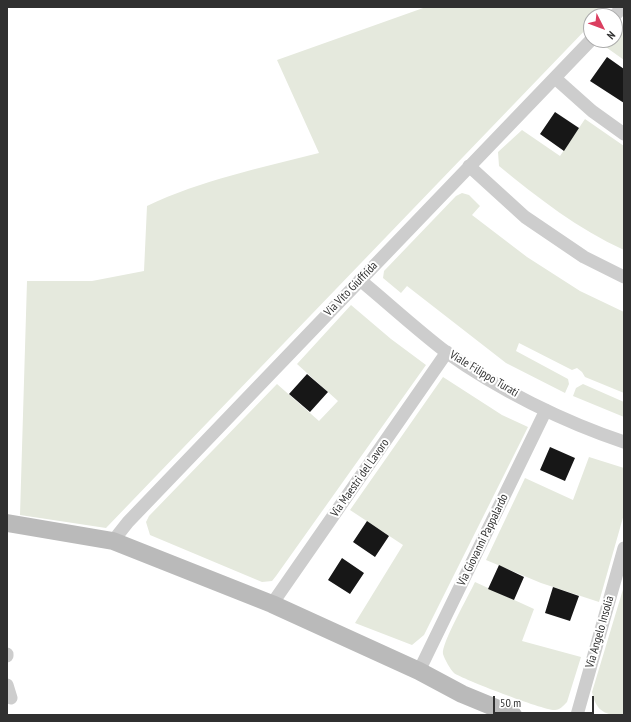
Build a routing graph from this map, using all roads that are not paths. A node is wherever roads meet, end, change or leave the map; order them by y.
1 (583, 48) edge
2 (555, 78) junction
3 (624, 134) edge
4 (469, 166) junction
5 (624, 277) edge
6 (360, 280) junction
7 (447, 352) junction
8 (546, 410) junction
9 (624, 442) edge
10 (7, 523) edge
11 (113, 541) junction
12 (624, 548) edge
13 (272, 604) junction
14 (420, 671) junction
15 (7, 685) edge
16 (11, 698) dead end
17 (513, 715) edge
18 (577, 715) edge

1 - 2 street, Via Vito Giuffrida
2 - 3 street
2 - 4 street, Via Vito Giuffrida
4 - 5 street
4 - 6 street, Via Vito Giuffrida
6 - 7 street, Viale Filippo Turati
6 - 11 street, Via Vito Giuffrida
7 - 8 street, Viale Filippo Turati
7 - 13 street, Via Maestri del Lavoro
8 - 9 street, Viale Filippo Turati
8 - 14 street, Via Giovanni Pappalardo
10 - 11 main road
11 - 13 main road
12 - 18 street, Via Angelo Insolia
13 - 14 main road
14 - 17 main road
15 - 16 street

